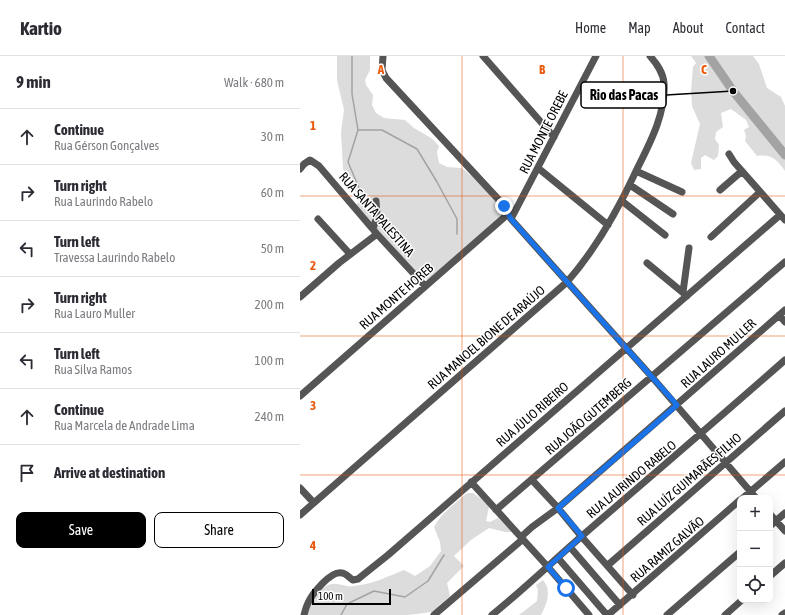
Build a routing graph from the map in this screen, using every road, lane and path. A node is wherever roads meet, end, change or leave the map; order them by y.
1 (383, 56) edge
2 (483, 56) edge
3 (596, 56) edge
4 (650, 56) edge
5 (554, 137) junction
6 (729, 154) dead end
7 (538, 168) junction
8 (300, 169) edge
9 (636, 171) junction
10 (742, 171) junction
11 (630, 185) junction
12 (720, 190) dead end
13 (682, 192) dead end
14 (760, 192) junction
15 (376, 201) dead end
16 (622, 201) junction
17 (673, 214) dead end
18 (510, 216) junction
19 (783, 217) edge
20 (318, 219) dead end
21 (608, 225) junction
22 (375, 231) junction
23 (665, 235) dead end
24 (711, 237) dead end
25 (689, 248) dead end
26 (350, 254) junction
27 (785, 262) edge
28 (647, 263) dead end
29 (567, 282) junction
30 (425, 286) junction
31 (685, 294) junction
32 (300, 297) edge
33 (785, 310) edge
34 (779, 315) junction
35 (785, 322) edge
36 (628, 348) junction
37 (785, 360) edge
38 (652, 376) junction
39 (300, 396) edge
40 (677, 405) junction
41 (785, 411) edge
42 (702, 434) junction
43 (785, 462) edge
44 (726, 463) junction
45 (532, 480) junction
46 (471, 482) junction
47 (300, 488) edge
48 (750, 491) junction
49 (745, 495) edge
50 (753, 495) edge
51 (314, 503) junction
52 (737, 503) edge
53 (558, 508) junction
54 (496, 510) junction
55 (785, 513) edge
56 (300, 515) edge
57 (773, 524) edge
58 (785, 531) edge
59 (582, 536) junction
60 (522, 538) junction
61 (570, 547) junction
62 (737, 555) edge
63 (558, 558) junction
64 (785, 563) edge
65 (608, 564) junction
66 (548, 567) junction
67 (773, 573) edge
68 (633, 595) junction
69 (739, 603) edge
70 (620, 605) junction
71 (785, 613) edge
72 (304, 615) edge
73 (434, 615) edge
74 (492, 615) edge
75 (589, 615) edge
76 (608, 615) edge
77 (668, 615) edge
78 (725, 615) edge
79 (782, 615) edge

1 - 18 street
2 - 5 street
3 - 5 street, RUA MONTE OREBE
4 - 9 street, RUA MANOEL BIONE DE ARAÚJO
5 - 7 street, RUA MONTE OREBE
6 - 10 street
7 - 18 street, RUA MONTE OREBE
7 - 21 street
8 - 22 street, RUA SANTA PALESTINA
9 - 11 street, RUA MANOEL BIONE DE ARAÚJO
9 - 13 street
10 - 12 street
10 - 14 street
11 - 16 street, RUA MANOEL BIONE DE ARAÚJO
11 - 17 street
14 - 19 street
14 - 24 street
15 - 22 street
16 - 21 street, RUA MANOEL BIONE DE ARAÚJO
16 - 23 street
18 - 29 street
18 - 30 street, RUA MONTE HOREB
19 - 31 street, RUA JÚLIO RIBEIRO
20 - 26 street
21 - 29 street, RUA MANOEL BIONE DE ARAÚJO
22 - 26 street
22 - 30 street, RUA SANTA PALESTINA
25 - 31 street
26 - 32 street
27 - 38 street, RUA JOÃO GUTEMBERG
28 - 31 street
29 - 36 street
29 - 51 street, RUA MANOEL BIONE DE ARAÚJO
30 - 39 street, RUA MONTE HOREB
31 - 36 street, RUA JÚLIO RIBEIRO
33 - 34 street, RUA LAURO MULLER
34 - 35 street
34 - 40 street, RUA LAURO MULLER
36 - 38 street
36 - 46 street, RUA JÚLIO RIBEIRO
37 - 42 street, RUA LAURINDO RABELO
38 - 40 street
38 - 45 street, RUA JOÃO GUTEMBERG
40 - 42 street
40 - 53 street, RUA LAURO MULLER
41 - 44 street, RUA LUÍZ GUIMARÃES FILHO
42 - 44 street
42 - 59 street, RUA LAURINDO RABELO
43 - 48 street
44 - 48 street
44 - 65 street, RUA LUÍZ GUIMARÃES FILHO
45 - 53 street
45 - 54 street, RUA JOÃO GUTEMBERG
46 - 54 street
46 - 72 street, RUA JÚLIO RIBEIRO
47 - 51 street
48 - 49 street
48 - 50 street
51 - 56 street, RUA MANOEL BIONE DE ARAÚJO
52 - 68 street, RUA RAMIZ GALVÃO
53 - 59 street
53 - 60 street, RUA LAURO MULLER
54 - 60 street
55 - 57 street
57 - 58 street
59 - 61 street, RUA LAURINDO RABELO
59 - 65 street
60 - 66 street
60 - 73 street, RUA LAURO MULLER
61 - 63 street, RUA LAURINDO RABELO
61 - 70 street
62 - 77 street
63 - 66 street, RUA LAURINDO RABELO
63 - 76 street
64 - 67 street
65 - 68 street
66 - 74 street, RUA LAURINDO RABELO
66 - 75 street
68 - 70 street, RUA RAMIZ GALVÃO
69 - 78 street
70 - 76 street, RUA RAMIZ GALVÃO
71 - 79 street

